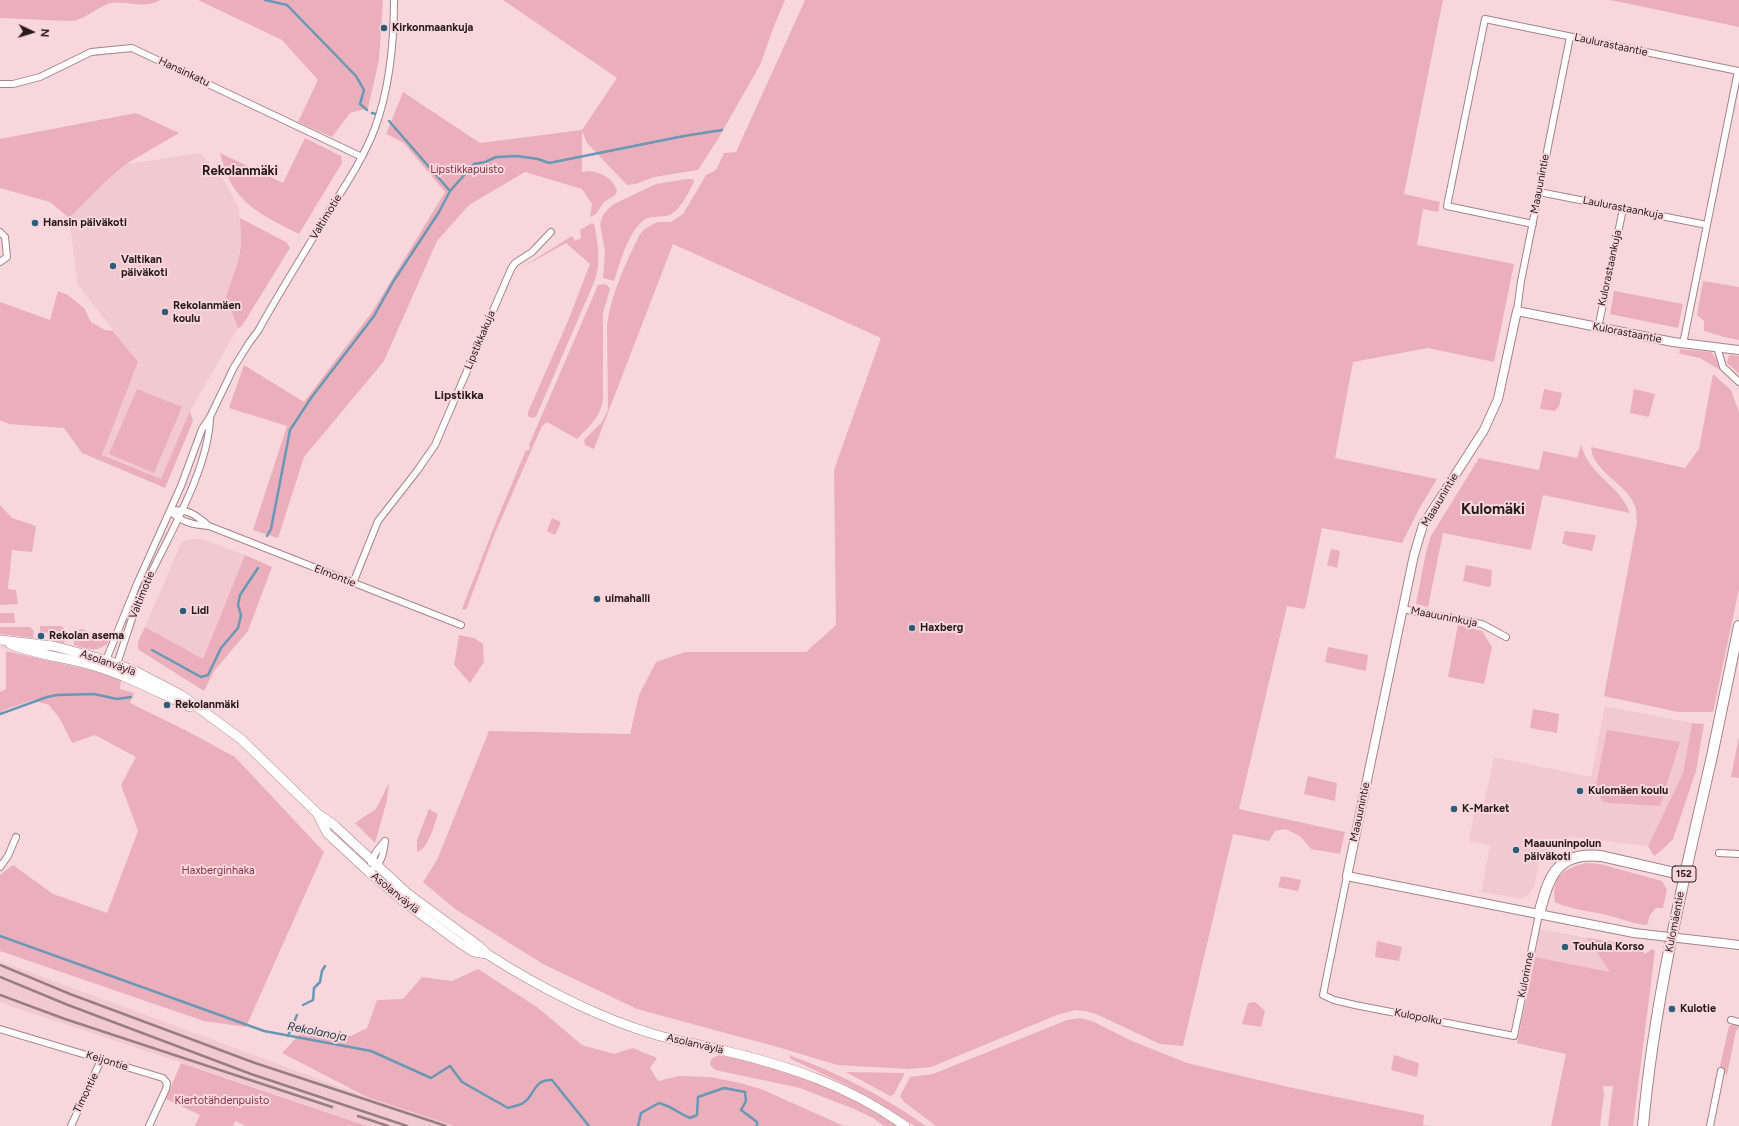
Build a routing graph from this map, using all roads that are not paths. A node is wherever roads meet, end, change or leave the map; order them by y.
1 (394, 0) edge
2 (1570, 36) junction
3 (0, 84) edge
4 (362, 157) junction
5 (1539, 192) junction
6 (1623, 208) junction
7 (1533, 224) junction
8 (1707, 225) junction
9 (0, 232) edge
10 (551, 232) dead end
11 (0, 262) edge
12 (1517, 311) junction
13 (1598, 328) junction
14 (1683, 344) junction
15 (1717, 347) junction
16 (1739, 350) edge
17 (1739, 382) edge
18 (210, 417) junction
19 (182, 509) junction
20 (170, 511) junction
21 (177, 519) junction
22 (209, 526) junction
23 (353, 583) junction
24 (1402, 609) junction
25 (461, 625) dead end
26 (1739, 626) edge
27 (1506, 637) dead end
28 (2, 641) edge
29 (106, 660) junction
30 (117, 664) junction
31 (109, 671) junction
32 (202, 712) junction
33 (318, 814) junction
34 (16, 837) dead end
35 (1718, 853) dead end
36 (1739, 854) edge
37 (374, 863) junction
38 (0, 867) edge
39 (369, 872) junction
40 (1684, 875) junction
41 (1347, 876) junction
42 (1539, 914) junction
43 (1739, 945) edge
44 (487, 954) junction
45 (1323, 995) joint
46 (1731, 1020) dead end
47 (1739, 1022) edge
48 (0, 1029) edge
49 (1514, 1036) joint
50 (101, 1060) junction
51 (1721, 1071) dead end
52 (71, 1126) edge
53 (149, 1126) edge
54 (905, 1126) edge
55 (1643, 1126) edge
56 (1710, 1126) edge

1 - 4 street, Valtimotie
2 - 5 street, Maauunintie
2 - 7 street, Laulurastaantie
2 - 8 street, Laulurastaantie
3 - 4 street, Hansinkatu
4 - 18 street, Valtimotie
5 - 6 street, Laulurastaankuja
5 - 7 street, Maauunintie
6 - 8 street, Laulurastaankuja
6 - 13 street, Kulorastaankuja
7 - 12 street, Maauunintie
8 - 14 street, Laulurastaantie
9 - 11 street
10 - 23 street, Lipstikkakuja
12 - 13 street, Kulorastaantie
12 - 24 street, Maauunintie
13 - 14 street, Kulorastaantie
14 - 15 street, Kulorastaantie
15 - 16 street, Kulorastaantie
15 - 17 street
18 - 19 street, Valtimotie
18 - 20 street, Valtimotie
19 - 20 street
19 - 21 street, Valtimotie
19 - 22 street, Elmontie
20 - 21 street
20 - 29 street, Valtimotie
21 - 22 street, Elmontie
21 - 30 street, Valtimotie
22 - 23 street, Elmontie
23 - 25 street, Elmontie
24 - 27 street, Maauuninkuja
24 - 41 street, Maauunintie
26 - 40 main road, Kulomäentie / 152
28 - 29 main road, Asolanväylä
28 - 31 main road, Asolanväylä
29 - 30 main road, Asolanväylä
29 - 31 street
30 - 31 street, Valtimotie
30 - 32 main road, Asolanväylä
31 - 32 main road, Asolanväylä
32 - 33 main road, Asolanväylä
33 - 37 main road, Asolanväylä
33 - 39 main road, Asolanväylä
34 - 38 street
35 - 36 street
37 - 39 street
37 - 44 main road, Asolanväylä
39 - 44 main road, Asolanväylä
40 - 42 main road
40 - 55 main road, Kulomäentie / 152
41 - 42 street
41 - 45 street, Maauunintie
42 - 43 street, bridge
42 - 49 street, Kulorinne
44 - 54 main road, Asolanväylä
45 - 49 street, Kulopolku
46 - 47 street
48 - 50 street, Keijontie
50 - 52 street, Timontie
50 - 53 street, Keijontie
51 - 56 street

